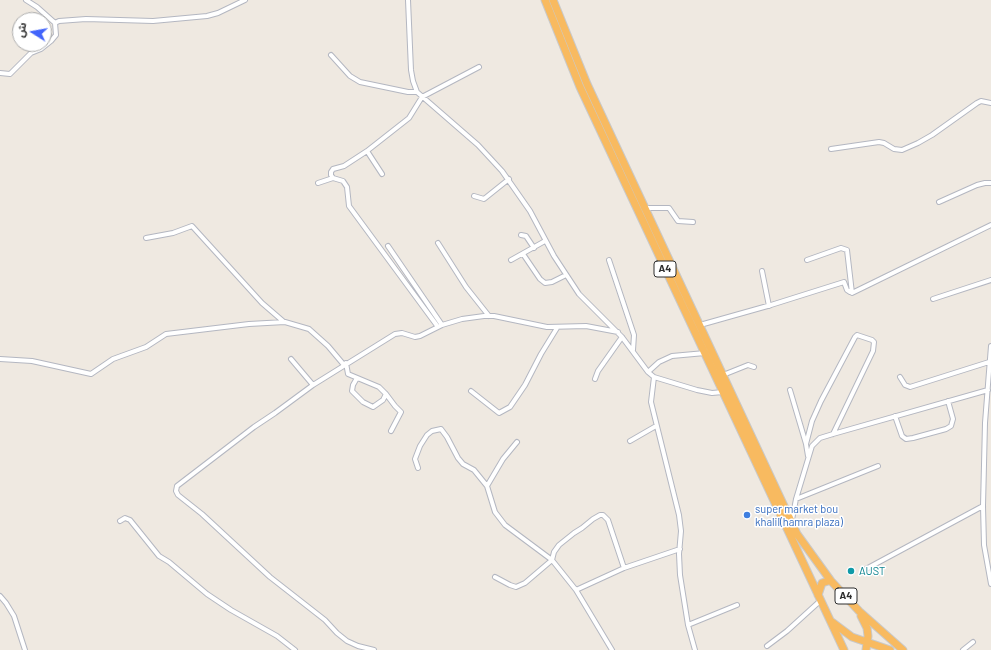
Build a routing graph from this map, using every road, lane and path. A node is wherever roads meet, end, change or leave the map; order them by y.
1 (26, 0) edge
2 (245, 0) edge
3 (408, 0) edge
4 (545, 0) edge
5 (553, 0) edge
6 (54, 23) junction
7 (331, 55) dead end
8 (479, 67) dead end
9 (0, 74) edge
10 (417, 92) junction
11 (422, 97) junction
12 (991, 102) edge
13 (831, 149) dead end
14 (366, 151) junction
15 (382, 174) dead end
16 (332, 178) junction
17 (509, 179) junction
18 (318, 183) dead end
19 (991, 183) edge
20 (474, 196) dead end
21 (939, 202) dead end
22 (646, 208) junction
23 (694, 222) dead end
24 (991, 225) edge
25 (521, 235) dead end
26 (146, 238) dead end
27 (545, 241) junction
28 (438, 243) dead end
29 (388, 246) dead end
30 (534, 248) junction
31 (523, 254) junction
32 (511, 260) dead end
33 (609, 260) dead end
34 (806, 260) dead end
35 (762, 272) dead end
36 (566, 275) junction
37 (991, 280) edge
38 (852, 293) junction
39 (933, 299) dead end
40 (769, 306) junction
41 (489, 316) junction
42 (285, 322) junction
43 (700, 325) junction
44 (440, 326) junction
45 (558, 328) junction
46 (618, 332) junction
47 (622, 337) junction
48 (991, 346) edge
49 (633, 351) junction
50 (705, 353) junction
51 (0, 359) edge
52 (292, 359) dead end
53 (989, 362) junction
54 (345, 364) junction
55 (754, 367) dead end
56 (648, 372) junction
57 (723, 375) junction
58 (654, 377) junction
59 (900, 377) dead end
60 (356, 378) junction
61 (595, 379) dead end
62 (313, 385) junction
63 (790, 390) dead end
64 (988, 390) junction
65 (470, 391) dead end
66 (724, 392) junction
67 (386, 394) junction
68 (948, 401) junction
69 (895, 416) junction
70 (991, 420) edge
71 (985, 423) junction
72 (656, 426) junction
73 (391, 431) dead end
74 (833, 434) junction
75 (630, 441) dead end
76 (517, 442) dead end
77 (806, 444) junction
78 (808, 459) junction
79 (878, 466) dead end
80 (418, 468) dead end
81 (487, 486) junction
82 (796, 499) junction
83 (983, 506) junction
84 (120, 521) dead end
85 (792, 522) junction
86 (680, 549) junction
87 (552, 560) junction
88 (624, 568) junction
89 (866, 569) dead end
90 (495, 577) dead end
91 (832, 581) junction
92 (991, 584) edge
93 (576, 590) junction
94 (0, 596) edge
95 (819, 598) junction
96 (737, 605) dead end
97 (859, 611) junction
98 (831, 621) junction
99 (865, 624) junction
100 (688, 626) junction
101 (855, 638) junction
102 (973, 642) dead end
103 (768, 646) dead end
104 (867, 647) edge
105 (841, 649) edge
106 (25, 650) edge
107 (295, 650) edge
108 (374, 650) edge
109 (612, 650) edge
110 (695, 650) edge
111 (890, 650) edge
112 (903, 650) edge
113 (962, 650) edge

1 - 6 street
2 - 6 street
3 - 10 street
4 - 50 highway, A4
5 - 22 highway, A4
6 - 9 street
7 - 10 street
8 - 11 street
10 - 11 street
11 - 14 street
11 - 17 street
12 - 13 street
14 - 15 street
14 - 16 street
16 - 18 street
16 - 44 street
17 - 20 street
17 - 27 street
19 - 21 street
22 - 23 street
22 - 43 highway, A4
24 - 38 street
25 - 30 street
26 - 42 street
27 - 30 street
27 - 36 street
28 - 41 street
29 - 44 street
30 - 31 street
31 - 32 street
31 - 36 street
33 - 49 street
34 - 38 street
35 - 40 street
36 - 46 street
37 - 39 street
38 - 40 street
40 - 43 street
41 - 44 street
41 - 45 street
42 - 51 street
42 - 54 street
43 - 57 highway, A4
44 - 54 street
45 - 46 street
45 - 65 street
46 - 47 street
47 - 49 street
47 - 61 street
48 - 53 street
49 - 56 street
50 - 56 street
50 - 66 highway, A4
52 - 62 street
53 - 59 street
53 - 64 street
54 - 60 street
54 - 62 street
55 - 57 street
56 - 58 street
57 - 85 highway, A4
58 - 66 street
58 - 72 street
60 - 67 street
60 - 67 street
62 - 108 street
63 - 77 street
64 - 68 street
64 - 71 street
66 - 95 highway, A4
67 - 73 street
68 - 69 street
68 - 69 street
69 - 74 street
70 - 71 street
71 - 83 street
72 - 75 street
72 - 86 street
74 - 77 street
74 - 78 street
76 - 81 street
77 - 78 street
78 - 82 street
79 - 82 street
80 - 81 street
81 - 87 street
82 - 85 street
83 - 89 street
83 - 92 street
84 - 107 street
85 - 91 highway, A4
86 - 88 street
86 - 100 street
87 - 88 street
87 - 90 street
87 - 93 street
88 - 93 street
91 - 95 highway
91 - 97 highway, A4
93 - 109 street
94 - 106 street
95 - 98 highway, A4
95 - 103 street
96 - 100 street
97 - 99 highway
97 - 112 highway, A4
98 - 101 highway, A4
98 - 105 highway
99 - 101 highway
99 - 104 highway
100 - 110 street
101 - 104 highway, A4
102 - 113 street
104 - 111 highway, A4

